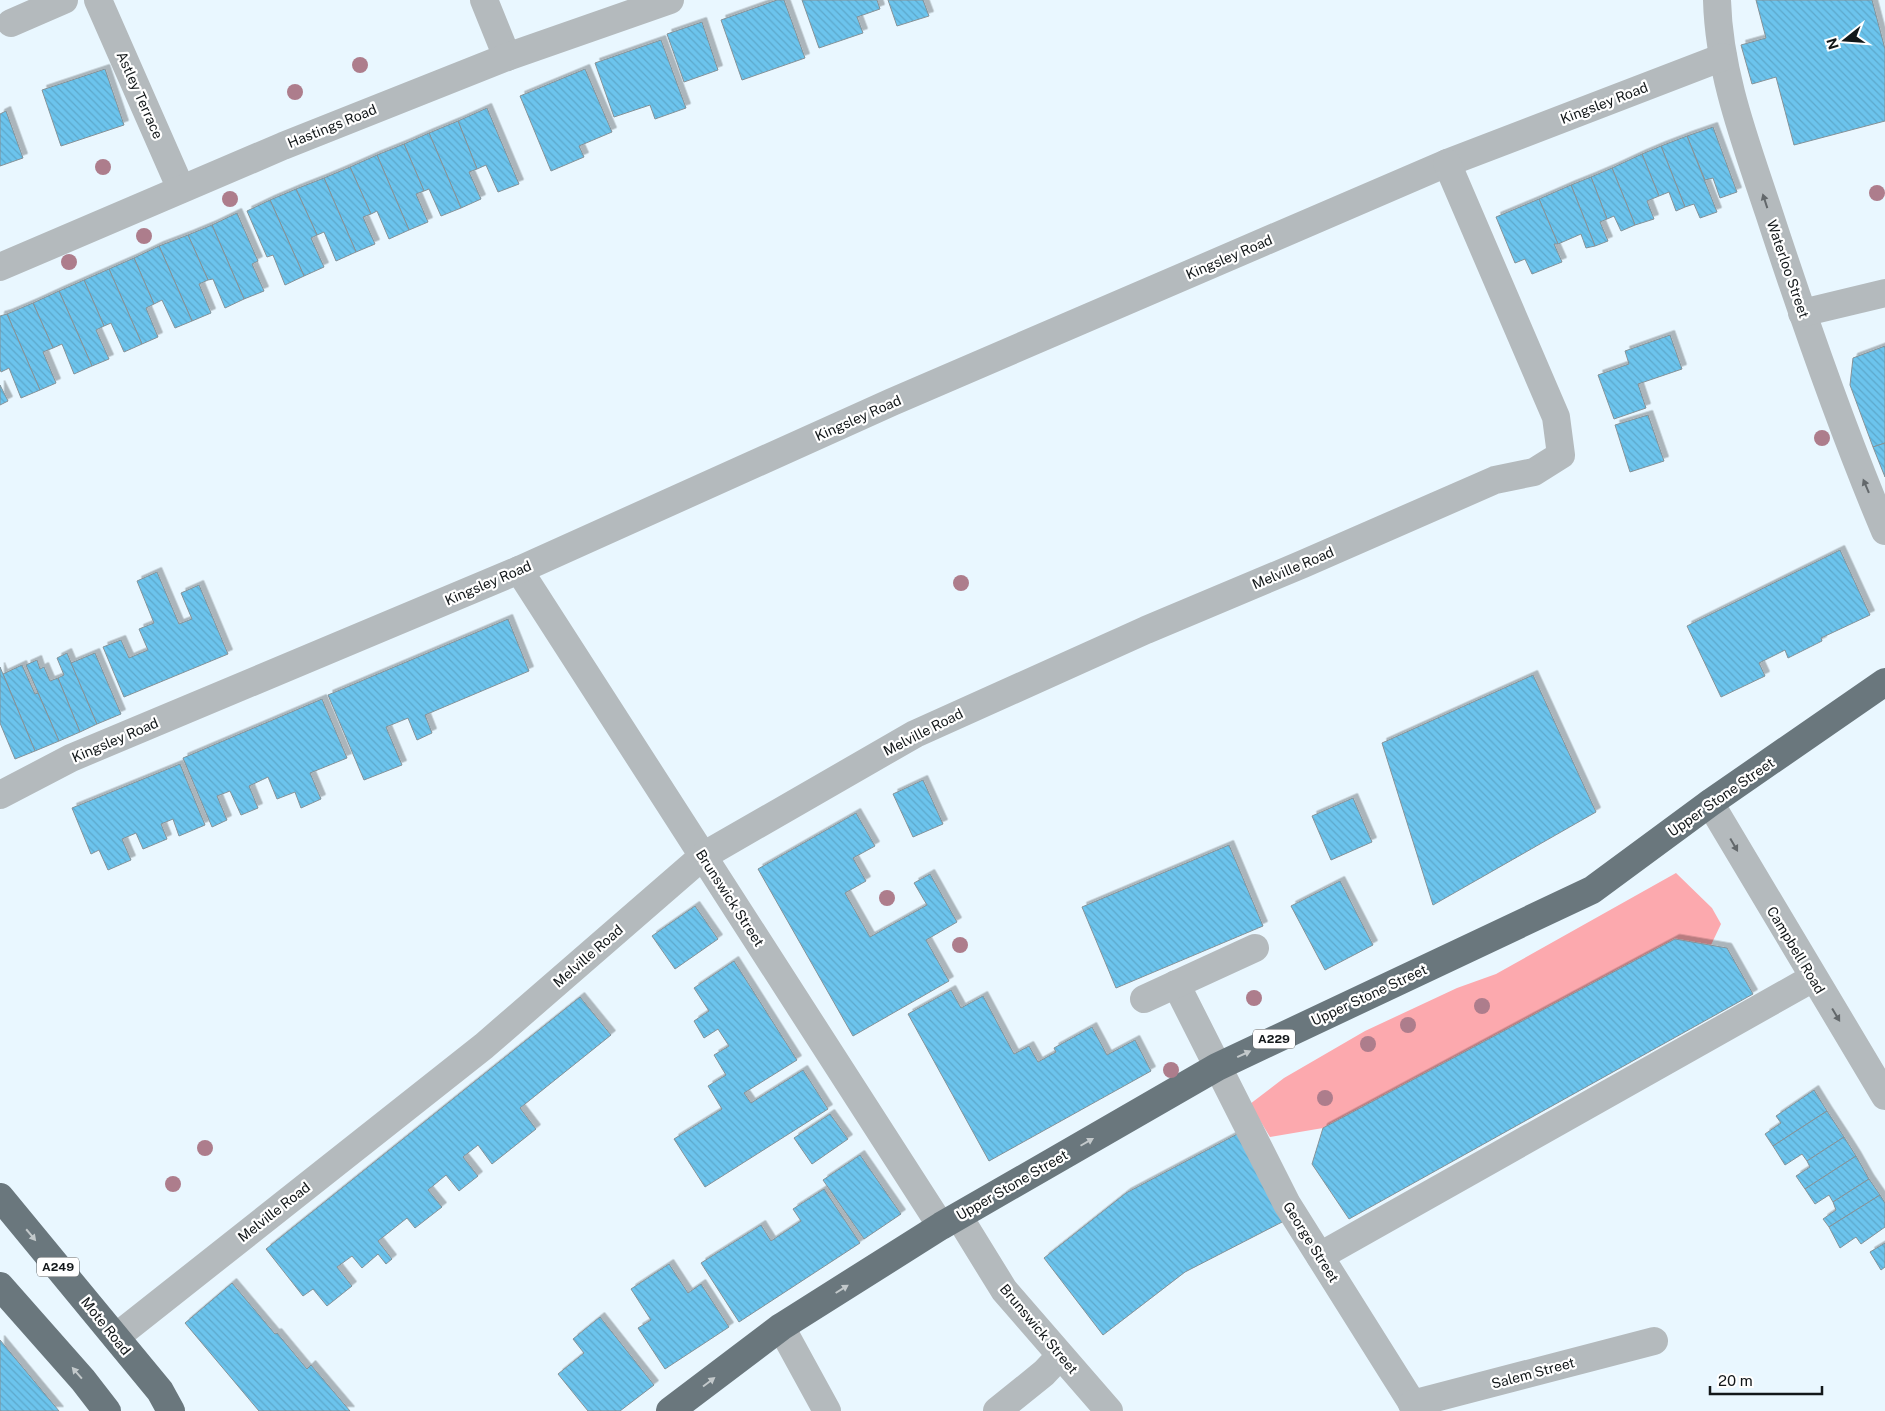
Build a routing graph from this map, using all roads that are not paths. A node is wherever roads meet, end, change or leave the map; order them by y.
1 (64, 0) edge
2 (98, 0) edge
3 (484, 0) edge
4 (670, 0) edge
5 (1718, 0) edge
6 (10, 23) dead end
7 (507, 56) junction
8 (1723, 57) junction
9 (1447, 163) junction
10 (181, 189) junction
11 (0, 267) edge
12 (1885, 293) edge
13 (1802, 313) junction
14 (1885, 531) edge
15 (519, 570) junction
16 (1885, 682) edge
17 (0, 795) edge
18 (1710, 803) junction
19 (703, 856) junction
20 (1255, 948) dead end
21 (1813, 978) junction
22 (1176, 984) junction
23 (1144, 999) dead end
24 (1217, 1066) junction
25 (1885, 1096) edge
26 (0, 1197) edge
27 (950, 1222) junction
28 (1320, 1256) junction
29 (0, 1286) edge
30 (781, 1327) junction
31 (116, 1337) junction
32 (1654, 1341) dead end
33 (1060, 1356) junction
34 (166, 1401) edge
35 (1415, 1408) edge
36 (107, 1411) edge
37 (184, 1411) edge
38 (670, 1411) edge
39 (827, 1411) edge
40 (997, 1411) edge
41 (1109, 1411) edge

1 - 6 street
2 - 10 street, Astley Terrace
3 - 7 street
4 - 7 street, Hastings Road
5 - 8 street, Waterloo Street
7 - 10 street, Hastings Road
8 - 9 street, Kingsley Road
13 -> 8 street, Waterloo Street
9 - 15 street, Kingsley Road
9 - 19 street, Melville Road
10 - 11 street, Hastings Road
12 - 13 street
14 -> 13 street, Waterloo Street
15 - 17 street, Kingsley Road
15 - 19 street, Brunswick Street
16 - 18 highway, Upper Stone Street / A229
18 -> 21 street, Campbell Road
24 -> 18 highway, Upper Stone Street / A229
19 - 27 street, Brunswick Street
19 - 31 street, Melville Road
20 - 22 street
21 -> 25 street, Campbell Road
21 - 28 street
22 - 23 street
22 - 24 street, George Street
27 -> 24 highway, Upper Stone Street / A229
24 - 28 street, George Street
26 -> 31 highway, Mote Road / A249
30 -> 27 highway, Upper Stone Street / A229
27 - 33 street, Brunswick Street
28 - 35 street, George Street
36 -> 29 highway
38 -> 30 highway, Upper Stone Street / A229
30 - 39 street
31 - 34 highway, Mote Road / A249
32 - 35 street, Salem Street
33 - 40 street
33 - 41 street, Brunswick Street
34 - 37 highway, A249

